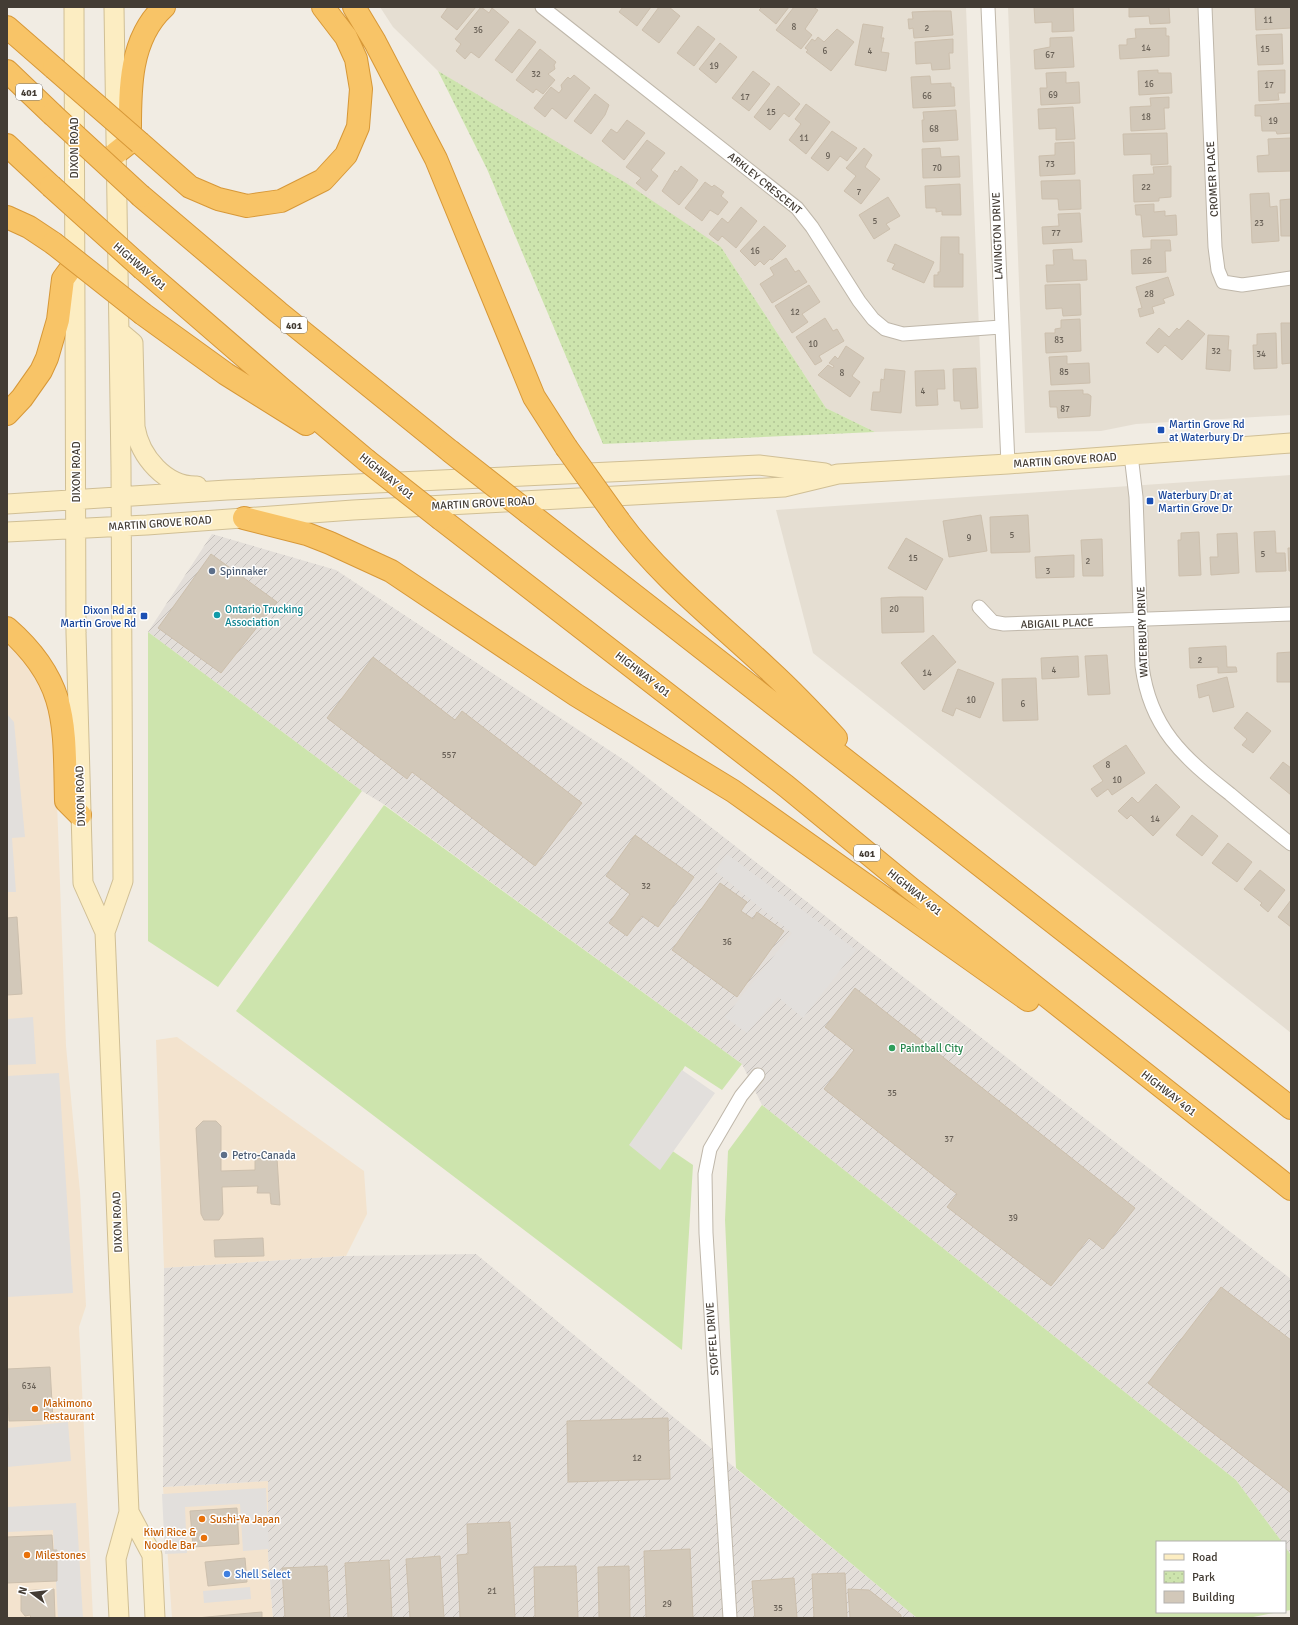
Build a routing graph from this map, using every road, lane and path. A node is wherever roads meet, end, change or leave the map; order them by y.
1 (74, 7) edge
2 (114, 7) edge
3 (164, 7) edge
4 (322, 7) edge
5 (354, 7) edge
6 (542, 7) edge
7 (988, 7) edge
8 (1205, 7) edge
9 (7, 27) edge
10 (7, 71) edge
11 (7, 145) edge
12 (116, 153) junction
13 (7, 217) edge
14 (74, 264) junction
15 (1291, 278) edge
16 (1001, 327) junction
17 (120, 332) junction
18 (7, 414) edge
19 (1291, 443) edge
20 (1131, 455) junction
21 (366, 460) junction
22 (1008, 464) junction
23 (838, 474) junction
24 (228, 490) junction
25 (121, 497) junction
26 (76, 499) junction
27 (7, 504) edge
28 (244, 518) junction
29 (121, 526) junction
30 (76, 528) junction
31 (7, 532) edge
32 (978, 607) dead end
33 (1291, 614) edge
34 (1141, 618) junction
35 (7, 628) edge
36 (877, 784) junction
37 (80, 815) junction
38 (1291, 844) edge
39 (105, 932) junction
40 (758, 1075) dead end
41 (1154, 1082) junction
42 (1291, 1108) edge
43 (1291, 1190) edge
44 (129, 1512) junction
45 (119, 1618) edge
46 (155, 1618) edge
47 (730, 1618) edge

1 - 14 main road, DIXON ROAD
2 - 12 main road, DIXON ROAD
3 - 12 highway
4 - 9 highway, bridge
5 - 36 highway, bridge
6 - 16 street, ARKLEY CRESCENT
7 - 16 street, LAVINGTON DRIVE
8 - 15 street, CROMER PLACE
10 - 36 highway, 401, bridge
11 - 21 highway, HIGHWAY 401 / 401, bridge
12 - 17 main road, DIXON ROAD
13 - 21 highway, bridge
14 - 18 highway
14 - 26 main road, DIXON ROAD
16 - 22 street, LAVINGTON DRIVE
17 - 24 main road
17 - 25 main road, DIXON ROAD
19 - 20 main road, MARTIN GROVE ROAD
20 - 22 main road, MARTIN GROVE ROAD
20 - 34 street, WATERBURY DRIVE
21 - 41 highway, HIGHWAY 401 / 401, bridge
22 - 23 main road, MARTIN GROVE ROAD
23 - 24 main road, MARTIN GROVE ROAD
23 - 28 main road, MARTIN GROVE ROAD
24 - 25 main road, MARTIN GROVE ROAD
25 - 26 main road, MARTIN GROVE ROAD
25 - 29 main road, DIXON ROAD
26 - 27 main road, MARTIN GROVE ROAD
26 - 30 main road, DIXON ROAD
28 - 29 main road, MARTIN GROVE ROAD
28 - 41 highway
29 - 30 main road, MARTIN GROVE ROAD
29 - 39 main road, DIXON ROAD
30 - 31 main road, MARTIN GROVE ROAD
30 - 37 main road, DIXON ROAD
32 - 34 street, ABIGAIL PLACE
33 - 34 street, ABIGAIL PLACE
34 - 38 street, WATERBURY DRIVE
35 - 37 highway
36 - 42 highway, 401
37 - 39 main road, DIXON ROAD
39 - 44 main road, DIXON ROAD
40 - 47 street, STOFFEL DRIVE
41 - 43 highway, HIGHWAY 401 / 401
44 - 45 main road, DIXON ROAD
44 - 46 main road, DIXON ROAD

